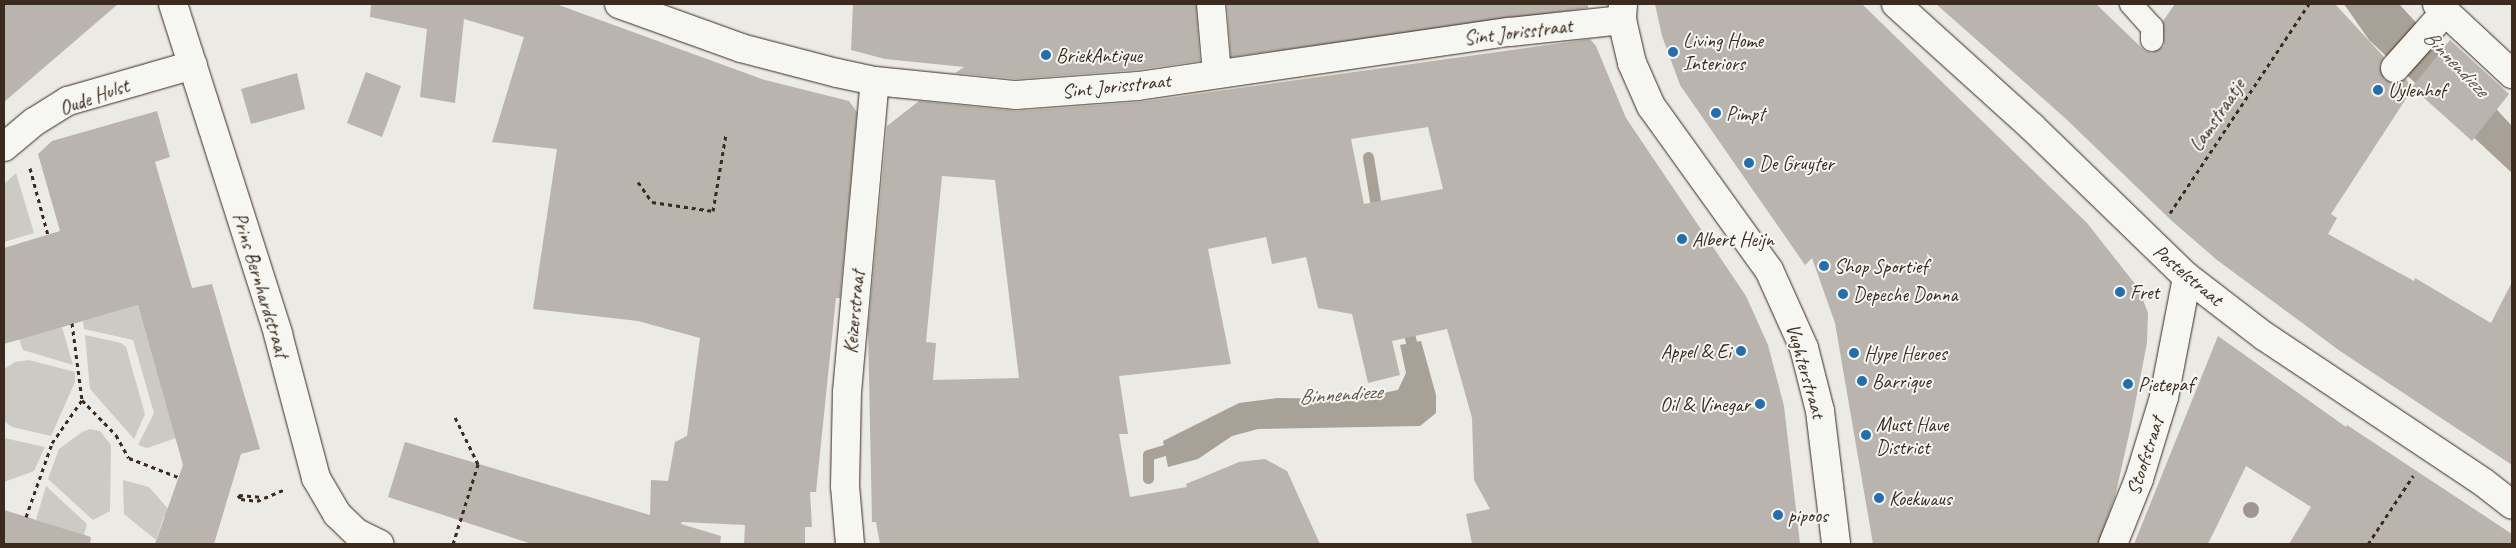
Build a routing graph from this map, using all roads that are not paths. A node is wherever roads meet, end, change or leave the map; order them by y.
1 (173, 4) edge
2 (619, 4) edge
3 (1211, 4) edge
4 (1897, 4) edge
5 (2131, 4) edge
6 (1622, 12) edge
7 (2437, 15) edge
8 (2152, 40) dead end
9 (193, 65) junction
10 (2395, 68) dead end
11 (1217, 74) junction
12 (2512, 74) edge
13 (875, 81) junction
14 (12, 140) edge
15 (2187, 277) junction
16 (2512, 505) edge
17 (380, 544) edge
18 (850, 544) edge
19 (1836, 544) edge
20 (2113, 544) edge

1 - 9 street, Prins Bernhardstraat
2 - 13 street, Sint Jorisstraat
3 - 11 street
4 - 15 street, Postelstraat
5 - 8 lane
6 - 11 street, Sint Jorisstraat
6 - 19 street, Vughterstraat
7 - 10 street
7 - 12 street
9 - 14 street, Oude Hulst
9 - 17 street, Prins Bernhardstraat
11 - 13 street, Sint Jorisstraat
13 - 18 street, Keizerstraat
15 - 16 street, Postelstraat
15 - 20 street, Stoofstraat

